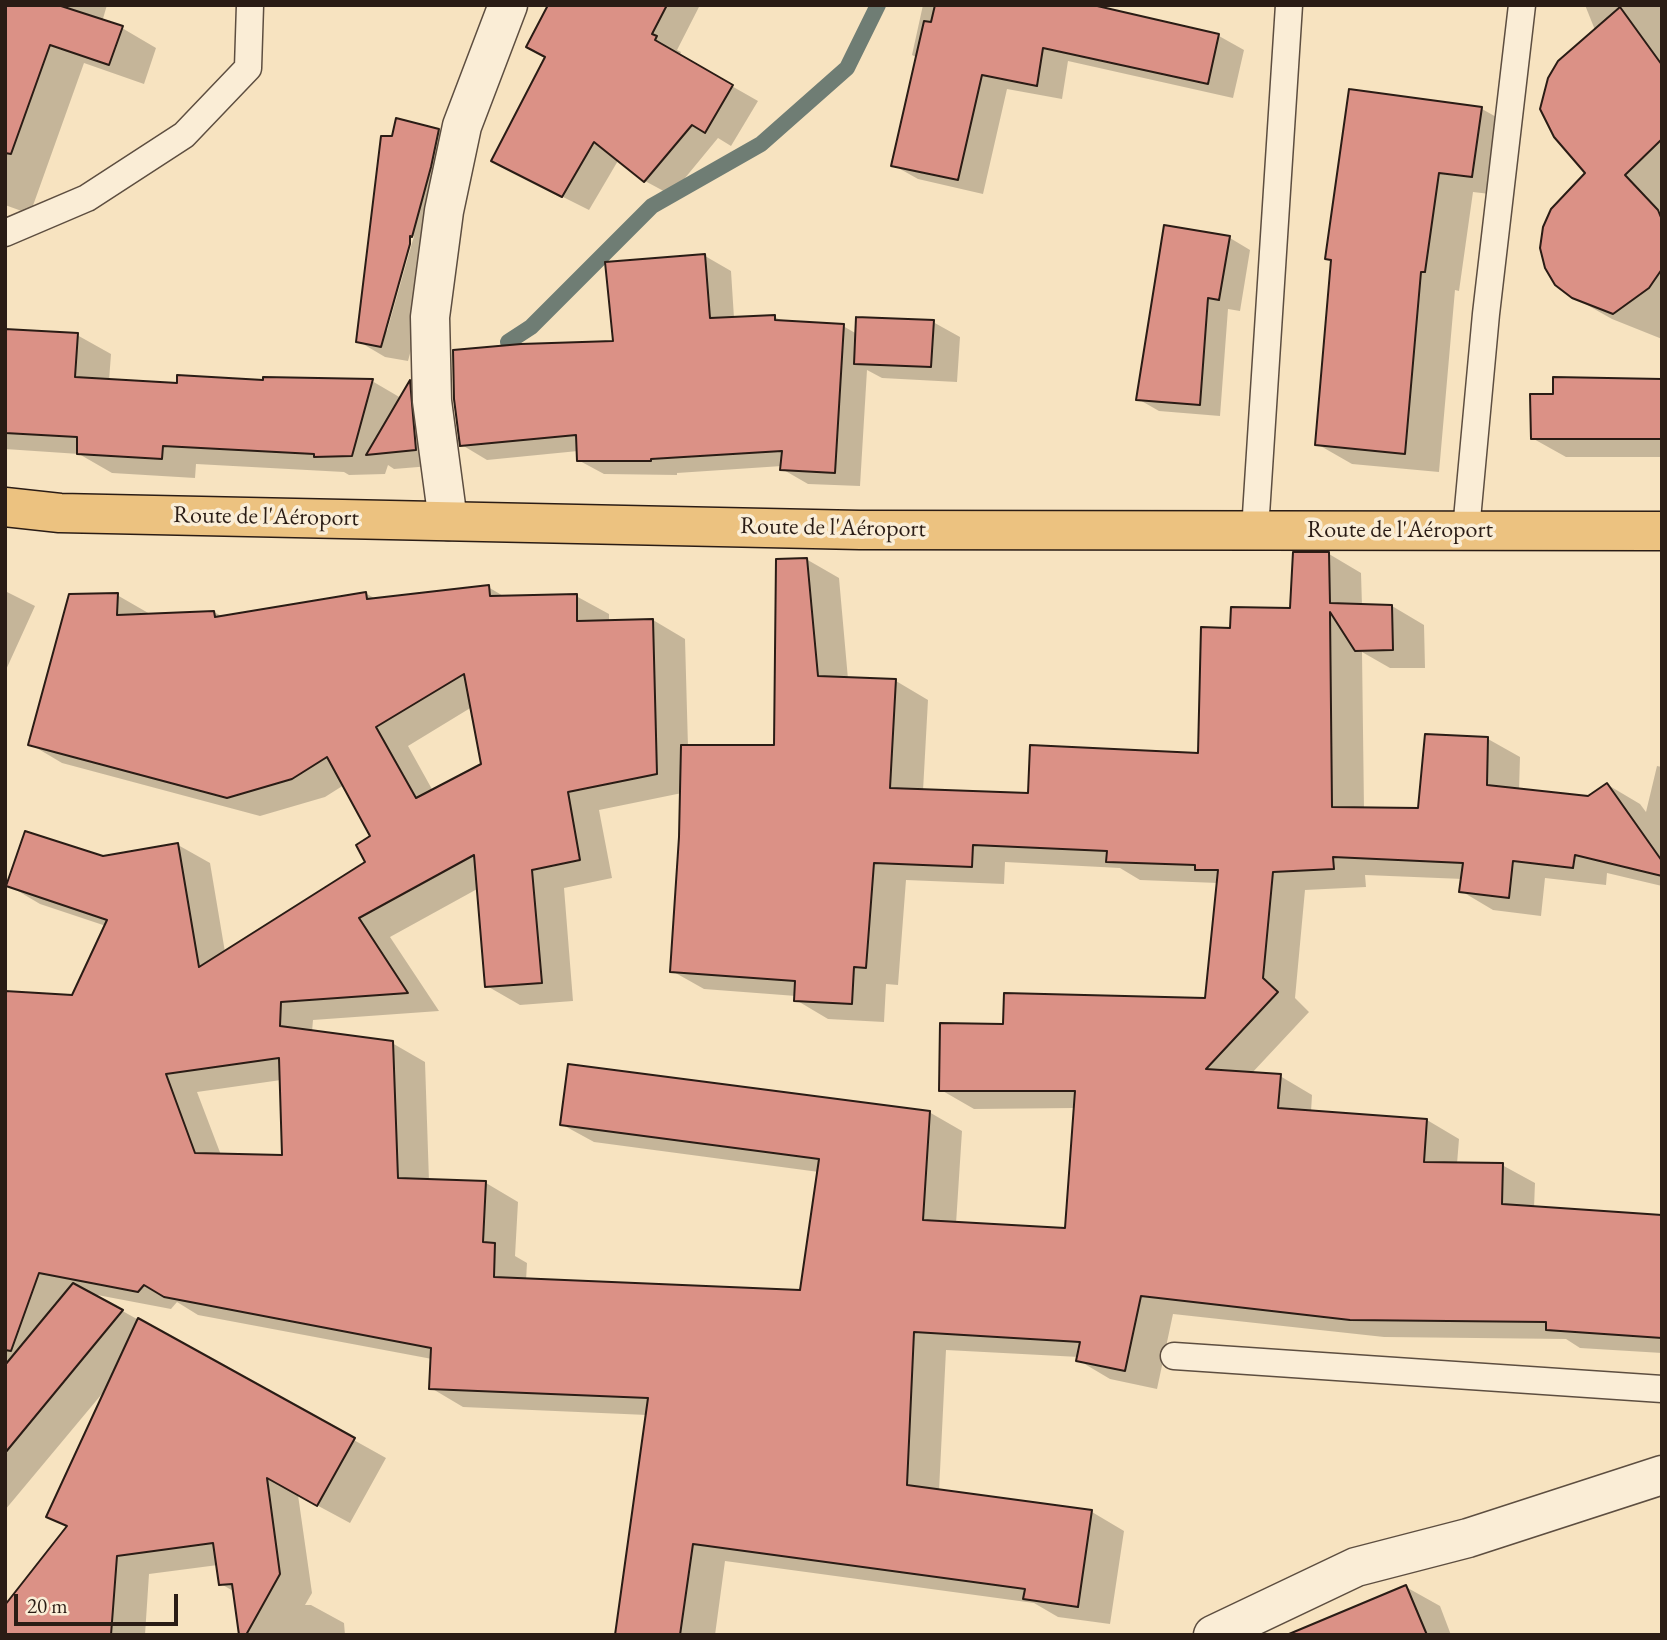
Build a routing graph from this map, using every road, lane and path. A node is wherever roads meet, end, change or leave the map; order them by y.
1 (250, 5) edge
2 (508, 5) edge
3 (1289, 5) edge
4 (1522, 5) edge
5 (5, 233) edge
6 (5, 507) edge
7 (448, 521) junction
8 (1255, 530) junction
9 (1466, 530) junction
10 (1662, 531) edge
11 (1174, 1356) dead end
12 (1662, 1389) edge
13 (1662, 1475) edge
14 (1213, 1635) edge

1 - 5 lane
2 - 7 street
3 - 8 lane
4 - 9 lane
6 - 7 highway, Route de l'Aéroport
7 - 8 highway, Route de l'Aéroport
8 - 9 highway, Route de l'Aéroport
9 - 10 highway, Route de l'Aéroport
11 - 12 lane
13 - 14 street

